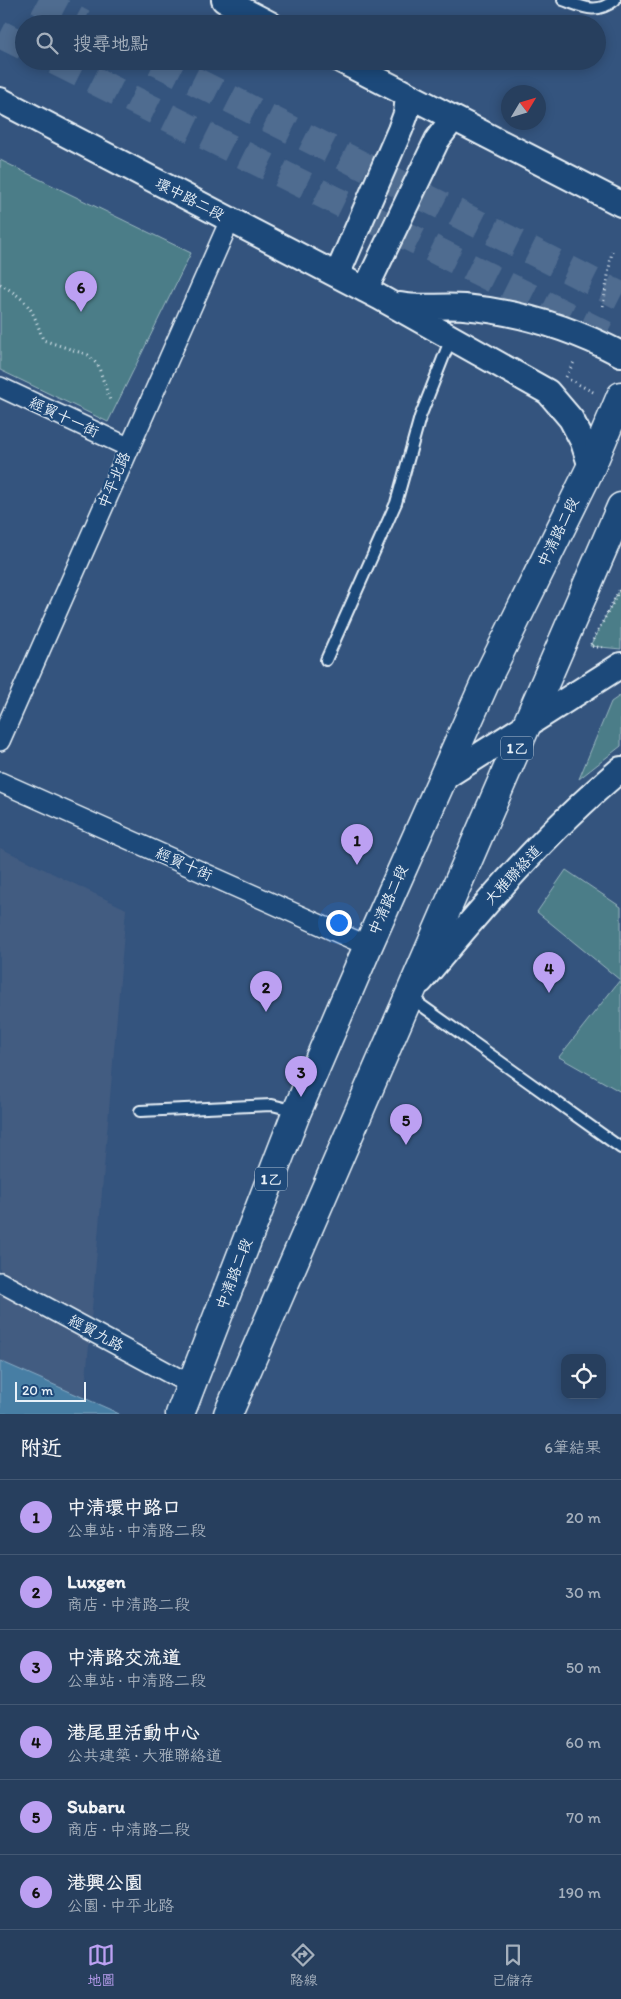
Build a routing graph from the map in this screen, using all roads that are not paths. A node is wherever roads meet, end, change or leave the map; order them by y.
1 (224, 0) edge
2 (563, 0) edge
3 (615, 0) edge
4 (253, 15) edge
5 (359, 70) edge
6 (408, 96) junction
7 (0, 100) edge
8 (456, 119) junction
9 (621, 204) edge
10 (230, 220) junction
11 (337, 275) junction
12 (372, 294) junction
13 (451, 338) junction
14 (621, 354) edge
15 (0, 387) edge
16 (608, 394) edge
17 (128, 447) junction
18 (591, 467) junction
19 (621, 506) edge
20 (615, 657) edge
21 (326, 660) dead end
22 (528, 723) junction
23 (0, 742) edge
24 (621, 769) edge
25 (442, 779) junction
26 (0, 782) edge
27 (368, 946) junction
28 (412, 994) junction
29 (140, 1111) dead end
30 (298, 1111) junction
31 (621, 1148) edge
32 (0, 1282) edge
33 (191, 1385) junction
34 (180, 1414) edge
35 (228, 1414) edge

1 - 4 street
2 - 3 lane
5 - 6 street
6 - 8 street
6 - 11 street
7 - 10 street, 環中路二段
8 - 9 street
8 - 12 street
10 - 11 street, 環中路二段
10 - 17 street, 中平北路
11 - 12 street, 環中路二段
12 - 13 street, 環中路二段
12 - 14 street, 環中路二段
13 - 18 street, 環中路二段
13 - 21 lane
15 - 17 street, 經貿十一街
16 - 18 main road, 中清路二段 / 1乙
17 - 23 street, 中平北路
18 - 25 main road, 中清路二段 / 1乙
19 - 22 main road, 1乙
20 - 22 street
22 - 25 street
22 - 28 main road, 1乙
24 - 28 street, 大雅聯絡道
25 - 27 main road, 中清路二段 / 1乙
26 - 27 street, 經貿十街
27 - 30 main road, 中清路二段 / 1乙
28 - 31 lane
28 - 35 main road, 1乙
29 - 30 lane
30 - 33 main road, 中清路二段 / 1乙
32 - 33 street, 經貿九路
33 - 34 main road, 中清路二段 / 1乙

